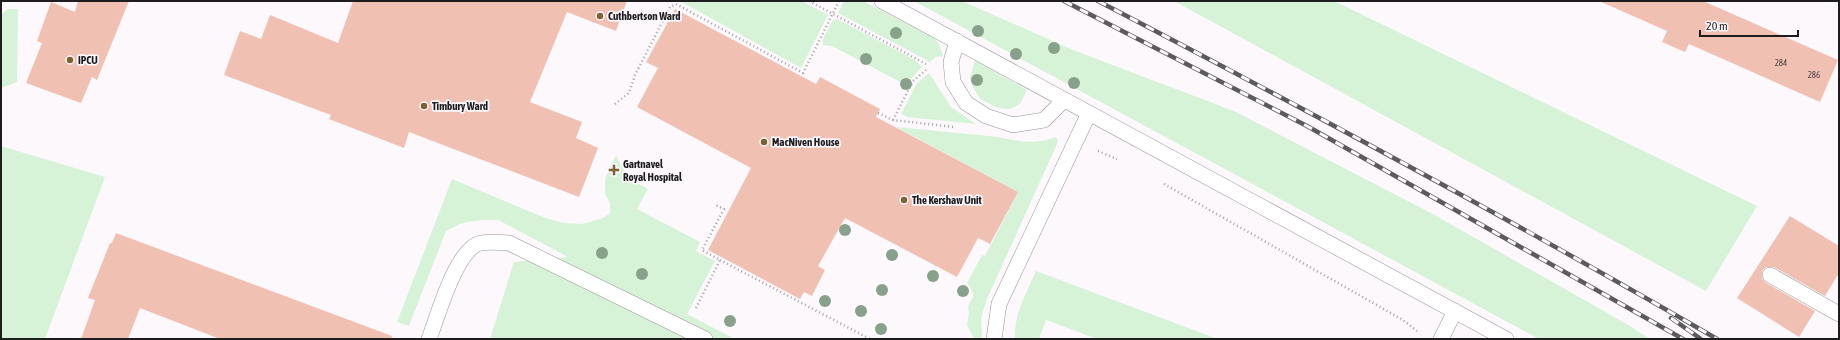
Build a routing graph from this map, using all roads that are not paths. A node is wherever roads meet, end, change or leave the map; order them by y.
1 (882, 1) edge
2 (957, 41) junction
3 (1064, 100) junction
4 (1089, 113) junction
5 (1770, 275) dead end
6 (1455, 311) junction
7 (1839, 314) edge
8 (429, 339) edge
9 (705, 339) edge
10 (994, 339) edge
11 (1441, 339) edge
12 (1506, 339) edge

1 - 2 lane
2 - 3 lane
2 - 3 lane
3 - 4 lane
4 - 6 lane
4 - 10 lane
5 - 7 lane
6 - 11 lane
6 - 12 lane
8 - 9 lane

